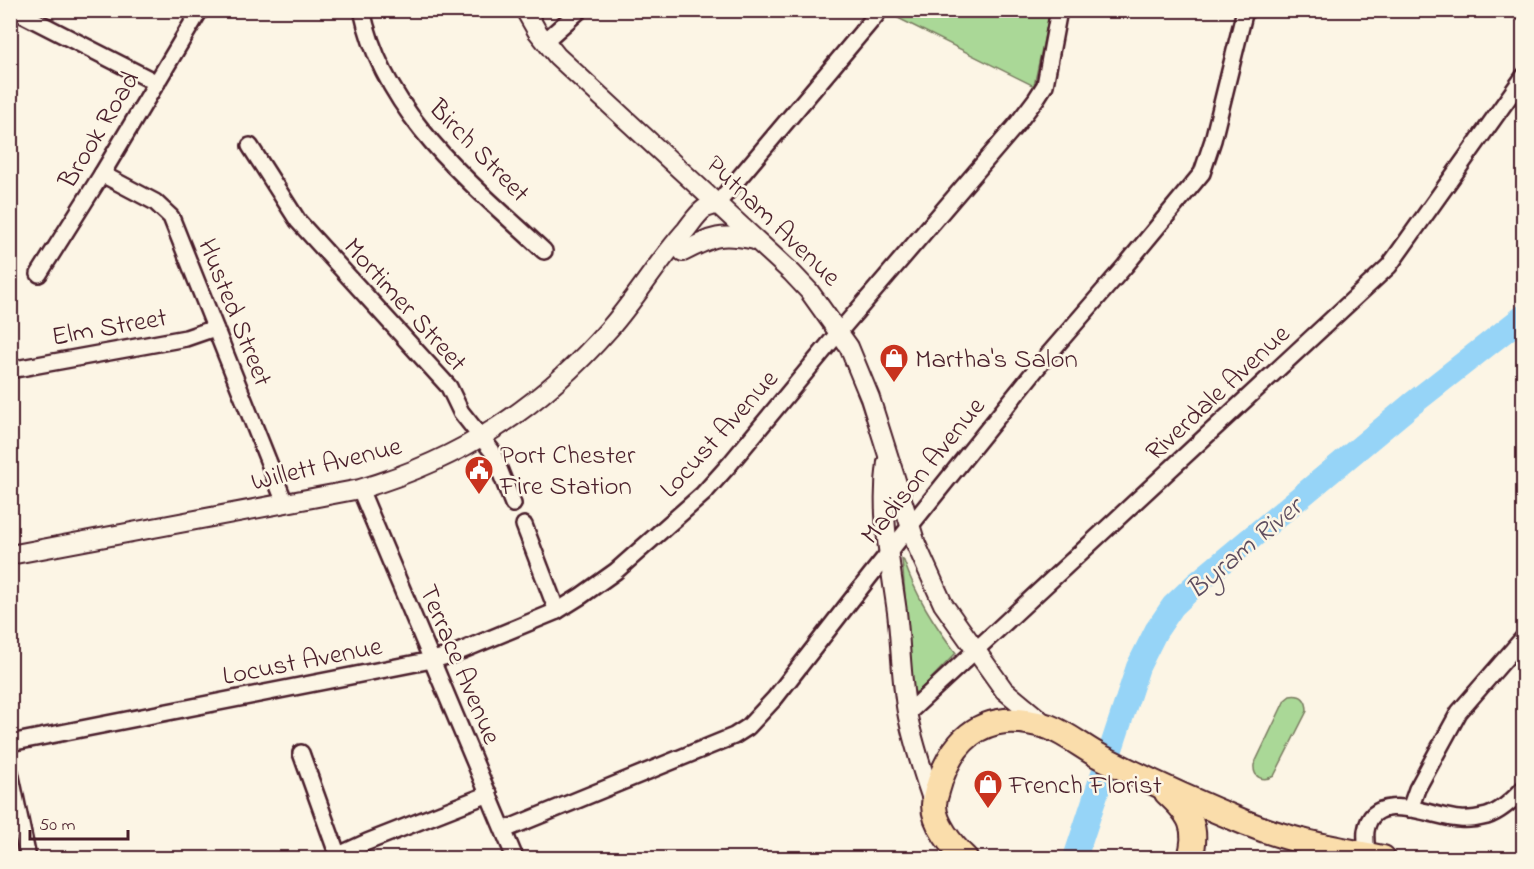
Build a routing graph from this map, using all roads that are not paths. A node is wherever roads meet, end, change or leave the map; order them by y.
1 (14, 10) edge
2 (200, 10) edge
3 (362, 10) edge
4 (525, 10) edge
5 (580, 10) edge
6 (1059, 10) edge
7 (1245, 10) edge
8 (1519, 10) edge
9 (1524, 13) edge
10 (877, 14) dead end
11 (545, 41) junction
12 (1524, 76) edge
13 (157, 82) junction
14 (250, 146) dead end
15 (102, 174) junction
16 (717, 204) junction
17 (755, 240) junction
18 (544, 251) dead end
19 (683, 252) junction
20 (39, 274) dead end
21 (633, 299) junction
22 (215, 328) junction
23 (839, 332) junction
24 (10, 370) edge
25 (481, 438) junction
26 (888, 458) junction
27 (360, 489) junction
28 (285, 502) junction
29 (513, 504) dead end
30 (524, 525) dead end
31 (909, 527) junction
32 (888, 553) junction
33 (10, 555) edge
34 (557, 611) junction
35 (1524, 637) edge
36 (975, 651) junction
37 (432, 660) junction
38 (907, 714) junction
39 (1050, 728) junction
40 (10, 743) edge
41 (301, 753) dead end
42 (10, 772) edge
43 (1162, 787) junction
44 (1524, 788) edge
45 (934, 792) junction
46 (489, 795) junction
47 (1410, 808) junction
48 (940, 828) junction
49 (504, 830) junction
50 (335, 857) edge
51 (1372, 857) edge
52 (28, 858) edge
53 (515, 858) edge
54 (946, 858) edge
55 (965, 858) edge
56 (1190, 858) edge

1 - 13 street
2 - 13 street, Brook Road
3 - 18 street, Birch Street
4 - 11 street, Putnam Avenue
5 - 11 street
6 - 23 street, Locust Avenue
7 - 31 street, Madison Avenue
8 - 9 street
10 - 16 street, Willett Avenue
11 - 16 street, Putnam Avenue
12 - 36 street, Riverdale Avenue
13 - 15 street, Brook Road
14 - 25 street, Mortimer Street
15 - 20 street, Brook Road
15 - 22 street, Husted Street
16 - 17 street, Putnam Avenue
16 - 19 street, Willett Avenue
16 - 21 street, Willett Avenue
17 - 19 street
17 - 23 street, Putnam Avenue
19 - 21 street, Willett Avenue
21 - 25 street, Willett Avenue
22 - 24 street, Elm Street
22 - 28 street, Husted Street
23 - 26 street, Putnam Avenue
23 - 34 street, Locust Avenue
25 - 27 street, Willett Avenue
25 - 29 street, Mortimer Street
26 - 31 street
26 - 32 street, Putnam Avenue
27 - 28 street, Willett Avenue
27 - 37 street, Terrace Avenue
28 - 33 street, Willett Avenue
30 - 34 street
31 - 32 street, Madison Avenue
31 - 36 street
32 - 38 street, Putnam Avenue
32 - 49 street, Madison Avenue
34 - 37 street, Locust Avenue
35 - 47 street
36 - 38 street, Riverdale Avenue
36 - 39 street
37 - 40 street, Locust Avenue
37 - 46 street, Terrace Avenue
38 - 45 street, Putnam Avenue
39 - 43 main road
39 - 45 main road
41 - 50 street
42 - 52 street
43 - 51 main road
43 - 56 main road
44 - 47 street
45 - 48 main road, Putnam Avenue
46 - 49 street, Terrace Avenue
46 - 50 street
47 - 51 street
48 - 54 main road
48 - 55 main road, Putnam Avenue
49 - 53 street, Terrace Avenue

